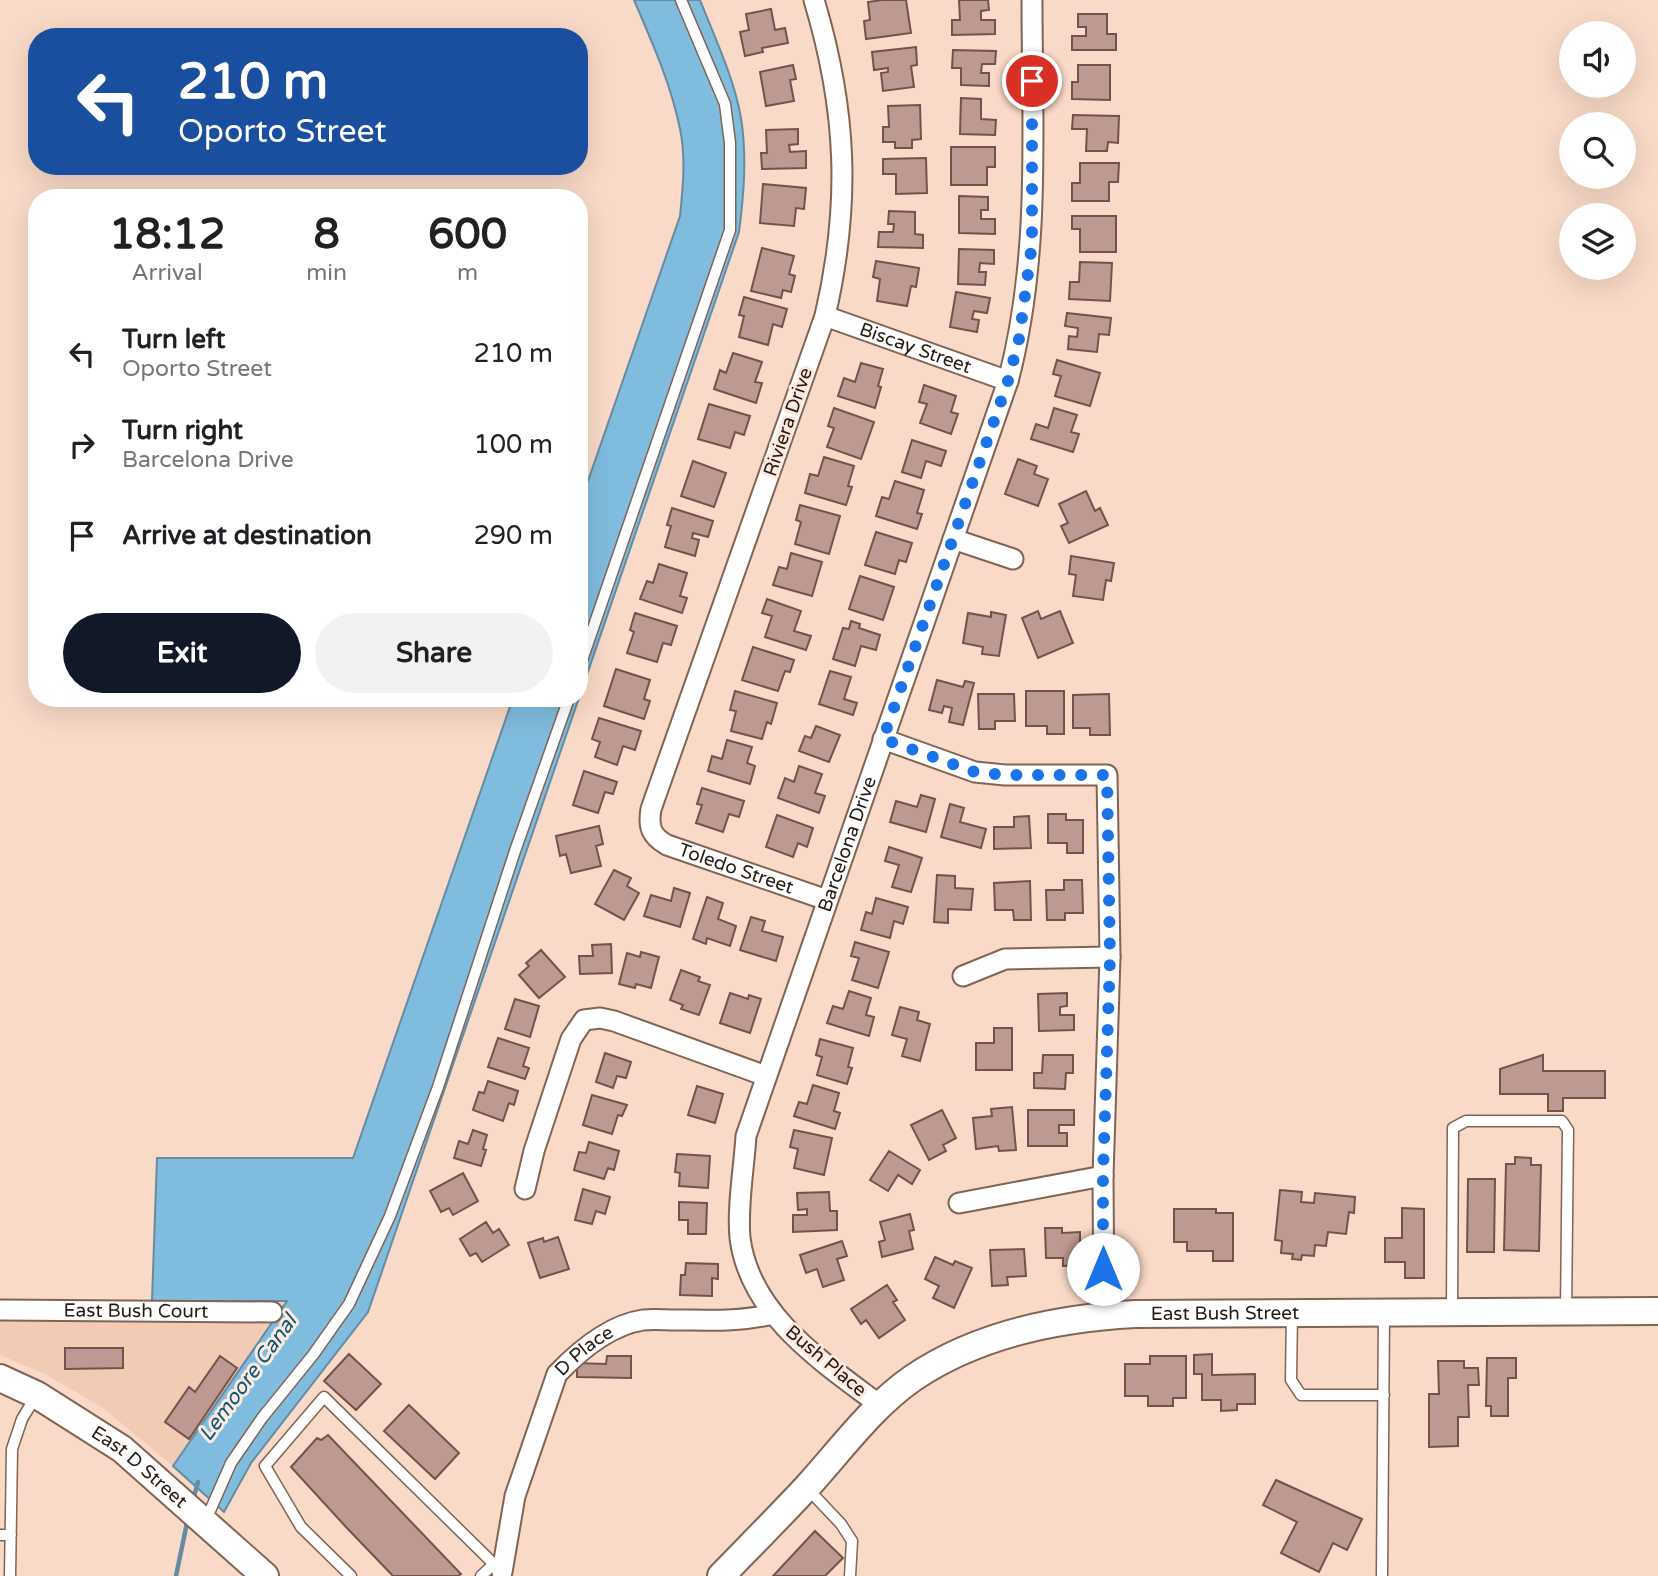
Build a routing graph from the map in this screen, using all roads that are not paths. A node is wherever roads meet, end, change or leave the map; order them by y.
1 (681, 0) edge
2 (814, 0) edge
3 (1032, 0) edge
4 (825, 316) junction
5 (1008, 381) junction
6 (953, 539) junction
7 (1013, 559) dead end
8 (588, 643) edge
9 (566, 707) edge
10 (883, 739) junction
11 (650, 831) joint
12 (827, 900) junction
13 (1110, 957) junction
14 (962, 976) dead end
15 (766, 1076) junction
16 (1103, 1176) junction
17 (524, 1189) dead end
18 (959, 1203) dead end
19 (0, 1310) edge
20 (1566, 1311) junction
21 (1658, 1311) edge
22 (272, 1312) dead end
23 (1384, 1312) junction
24 (1452, 1312) junction
25 (1292, 1313) junction
26 (772, 1314) junction
27 (1104, 1316) junction
28 (0, 1378) edge
29 (37, 1395) junction
30 (1384, 1395) junction
31 (881, 1406) junction
32 (807, 1487) junction
33 (0, 1489) edge
34 (12, 1489) junction
35 (205, 1522) junction
36 (6, 1535) edge
37 (500, 1571) edge
38 (10, 1576) edge
39 (265, 1576) edge
40 (351, 1576) edge
41 (481, 1576) edge
42 (721, 1576) edge
43 (849, 1576) edge
44 (1382, 1576) edge

1 - 8 lane
2 - 4 street, Riviera Drive
3 - 5 street, Barcelona Drive
4 - 5 street, Biscay Street
4 - 11 street, Riviera Drive
5 - 6 street, Barcelona Drive
6 - 7 street
6 - 10 street, Barcelona Drive
9 - 35 lane
10 - 12 street, Barcelona Drive
10 - 13 street
11 - 12 street, Toledo Street
12 - 15 street, Barcelona Drive
13 - 14 street
13 - 16 street
15 - 17 street
15 - 26 street, Barcelona Drive
16 - 18 street
16 - 27 street
19 - 22 street, East Bush Court
20 - 21 main road, East Bush Street
20 - 24 main road, East Bush Street
20 - 24 lane
23 - 24 main road, East Bush Street
23 - 25 main road, East Bush Street
23 - 30 lane
25 - 27 main road, East Bush Street
25 - 30 lane
26 - 31 street, Bush Place
26 - 37 street, D Place
27 - 31 main road, East Bush Street
28 - 29 main road, East D Street
29 - 34 lane
29 - 35 main road, East D Street
30 - 44 lane
31 - 32 main road, East Bush Street
32 - 42 main road, East Bush Street
32 - 43 lane
33 - 34 lane
34 - 36 lane
35 - 39 main road, East D Street
36 - 38 lane
37 - 40 lane
37 - 41 lane

